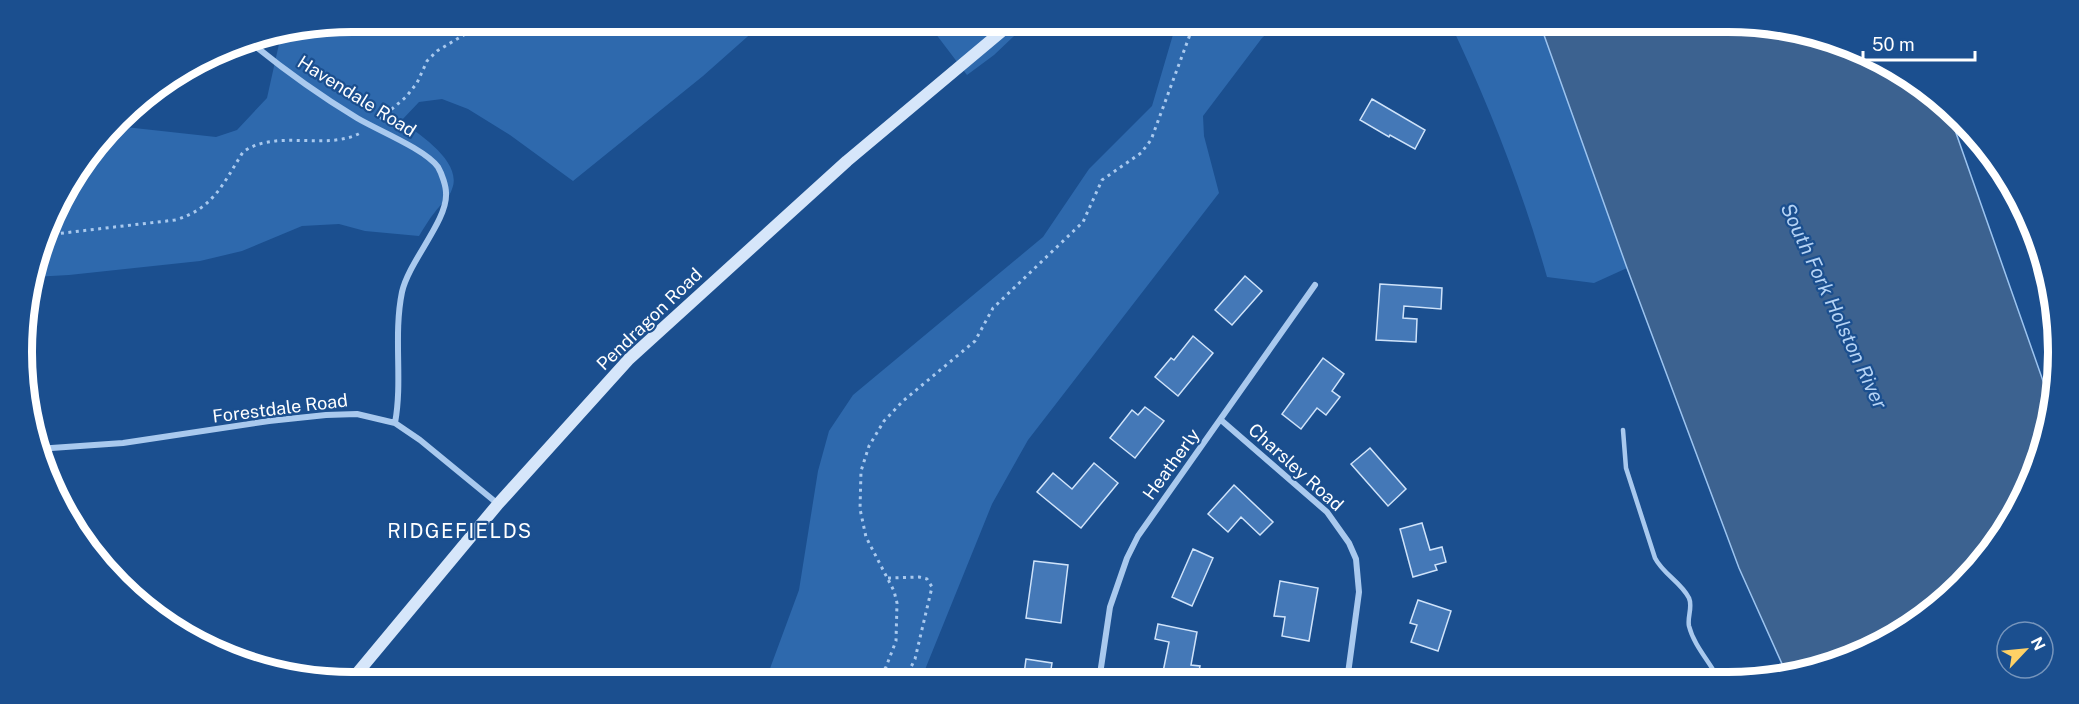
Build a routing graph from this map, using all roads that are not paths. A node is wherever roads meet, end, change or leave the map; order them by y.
1 (1001, 32) edge
2 (256, 46) edge
3 (1315, 285) dead end
4 (1221, 420) junction
5 (395, 423) junction
6 (1623, 430) dead end
7 (47, 448) edge
8 (498, 504) junction
9 (358, 672) edge
10 (1100, 672) edge
11 (1348, 672) edge
12 (1714, 672) edge

1 - 8 street, Pendragon Road
2 - 5 street, Havendale Road
3 - 4 street, Heatherly
4 - 10 street, Heatherly
4 - 11 street, Charsley Road
5 - 7 street, Forestdale Road
5 - 8 street, Forestdale Road
6 - 12 lane
8 - 9 street, Pendragon Road

